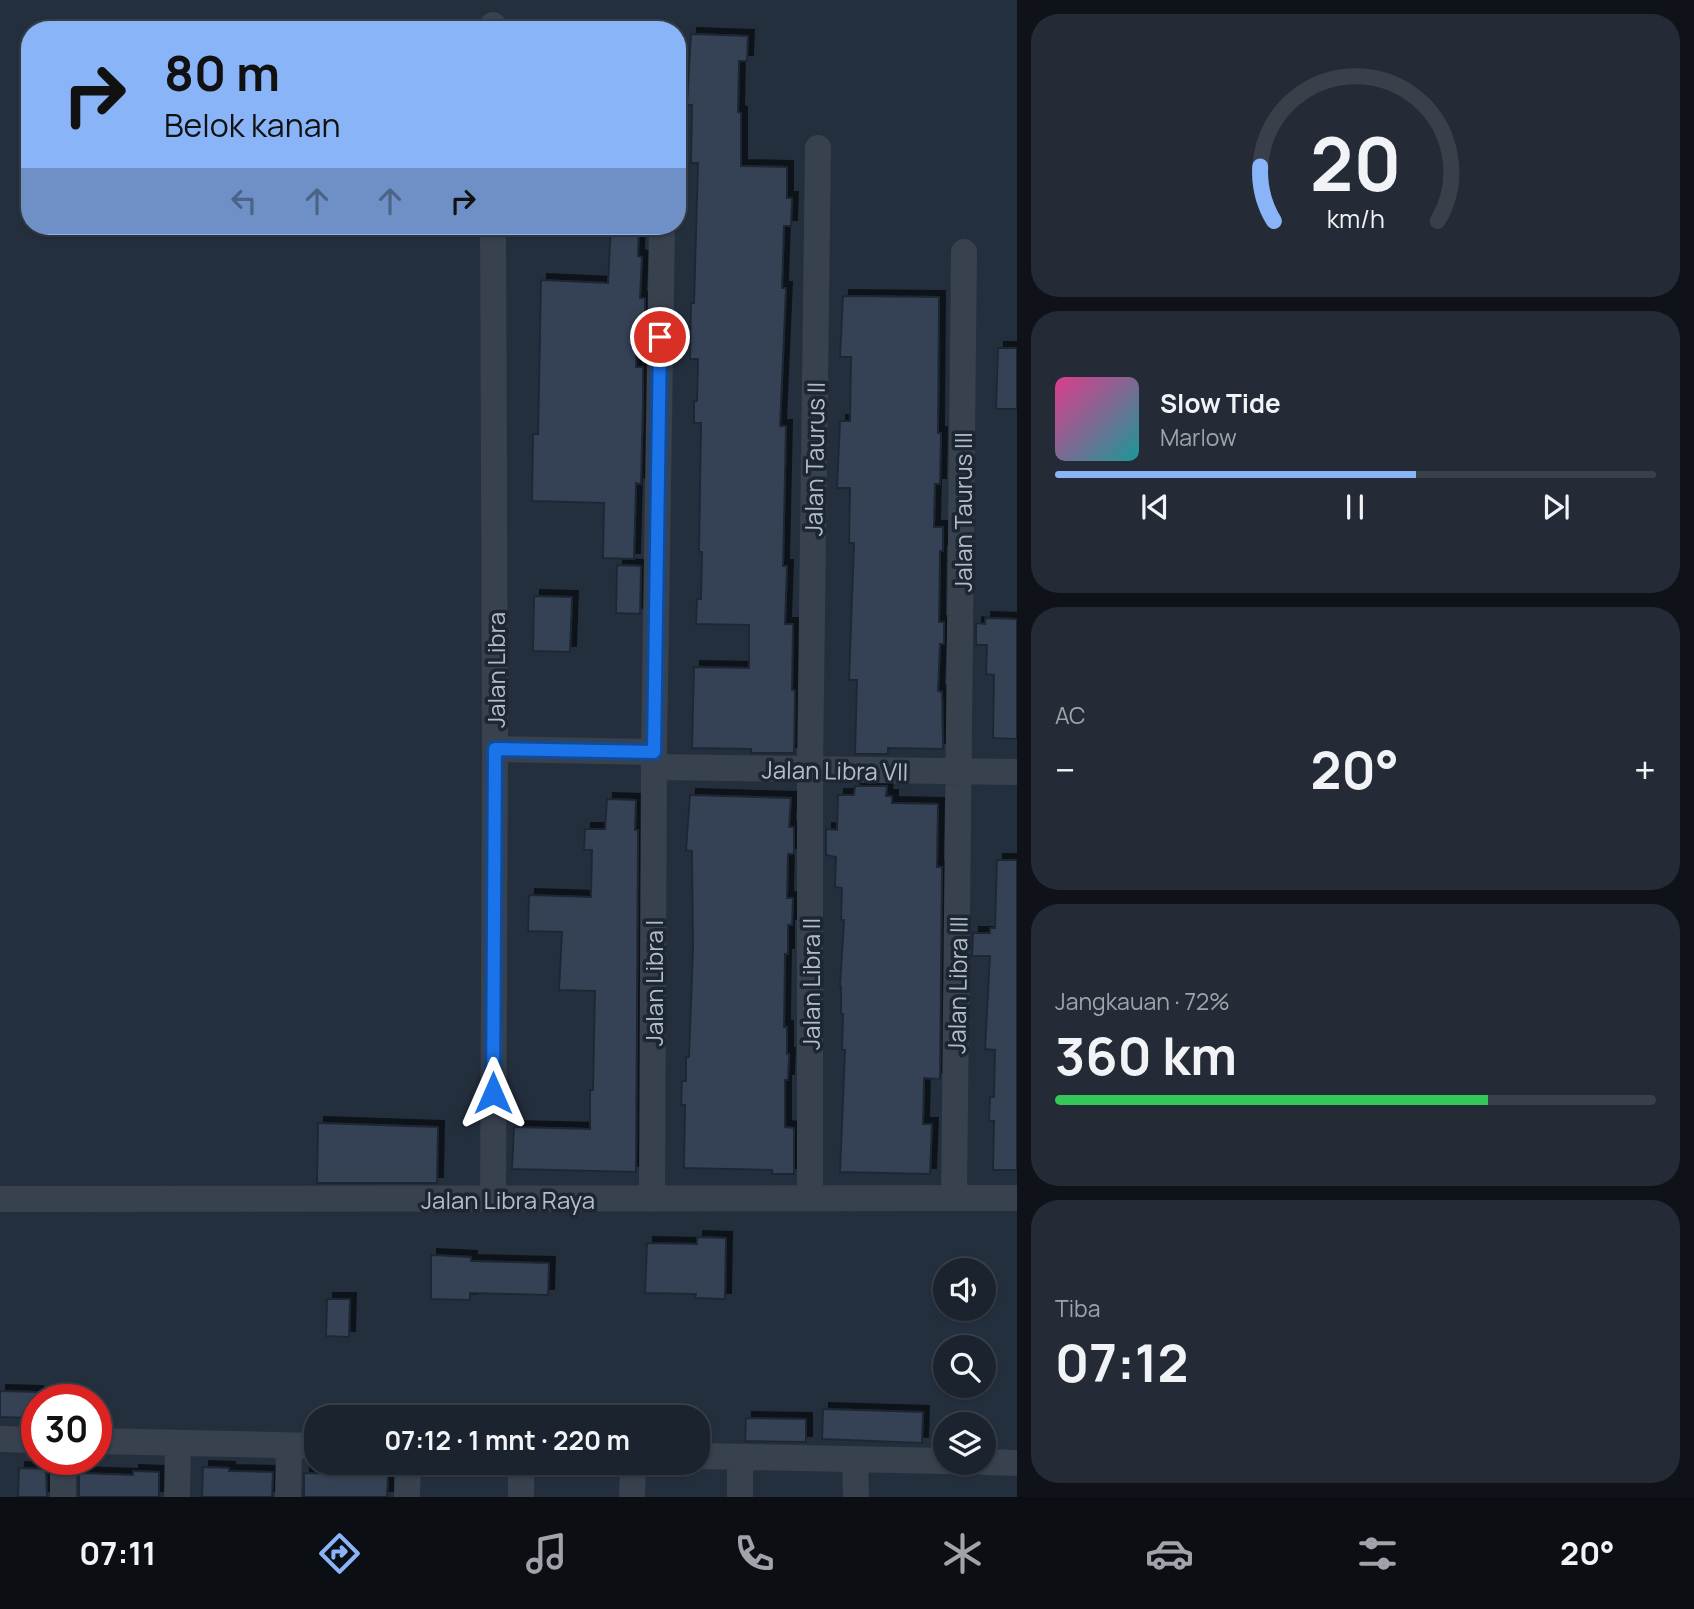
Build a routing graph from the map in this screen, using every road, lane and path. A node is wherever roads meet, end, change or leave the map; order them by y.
1 (818, 148) dead end
2 (493, 235) edge
3 (662, 235) edge
4 (964, 251) dead end
5 (495, 749) junction
6 (654, 759) junction
7 (810, 769) junction
8 (960, 771) junction
9 (1017, 772) edge
10 (810, 1198) junction
11 (954, 1198) junction
12 (1017, 1198) edge
13 (0, 1199) edge
14 (493, 1199) junction
15 (652, 1199) junction
16 (0, 1439) edge
17 (21, 1440) edge
18 (112, 1441) edge
19 (178, 1443) junction
20 (289, 1446) junction
21 (304, 1446) edge
22 (710, 1456) edge
23 (740, 1457) junction
24 (855, 1459) junction
25 (933, 1461) edge
26 (996, 1462) edge
27 (1017, 1463) edge
28 (63, 1475) edge
29 (408, 1475) edge
30 (521, 1475) edge
31 (633, 1475) edge
32 (63, 1497) edge
33 (177, 1497) edge
34 (288, 1497) edge
35 (407, 1497) edge
36 (520, 1497) edge
37 (632, 1497) edge
38 (740, 1497) edge
39 (856, 1497) edge

1 - 7 street, Jalan Taurus II
2 - 5 street, Jalan Libra
3 - 6 street, Jalan Libra I
4 - 8 street, Jalan Taurus III
5 - 6 street, Jalan Libra VII
5 - 14 street, Jalan Libra
6 - 7 street, Jalan Libra VII
6 - 15 street, Jalan Libra I
7 - 8 street, Jalan Libra VII
7 - 10 street, Jalan Libra II
8 - 9 street, Jalan Libra VII
8 - 11 street, Jalan Libra III
10 - 11 street, Jalan Libra Raya
10 - 15 street, Jalan Libra Raya
11 - 12 street, Jalan Libra Raya
13 - 14 street, Jalan Libra Raya
14 - 15 street, Jalan Libra Raya
16 - 17 street
18 - 19 street
19 - 20 street
19 - 33 street
20 - 21 street
20 - 34 street
22 - 23 street
23 - 24 street
23 - 38 street
24 - 25 street
24 - 39 street
26 - 27 street
28 - 32 street
29 - 35 street
30 - 36 street
31 - 37 street

